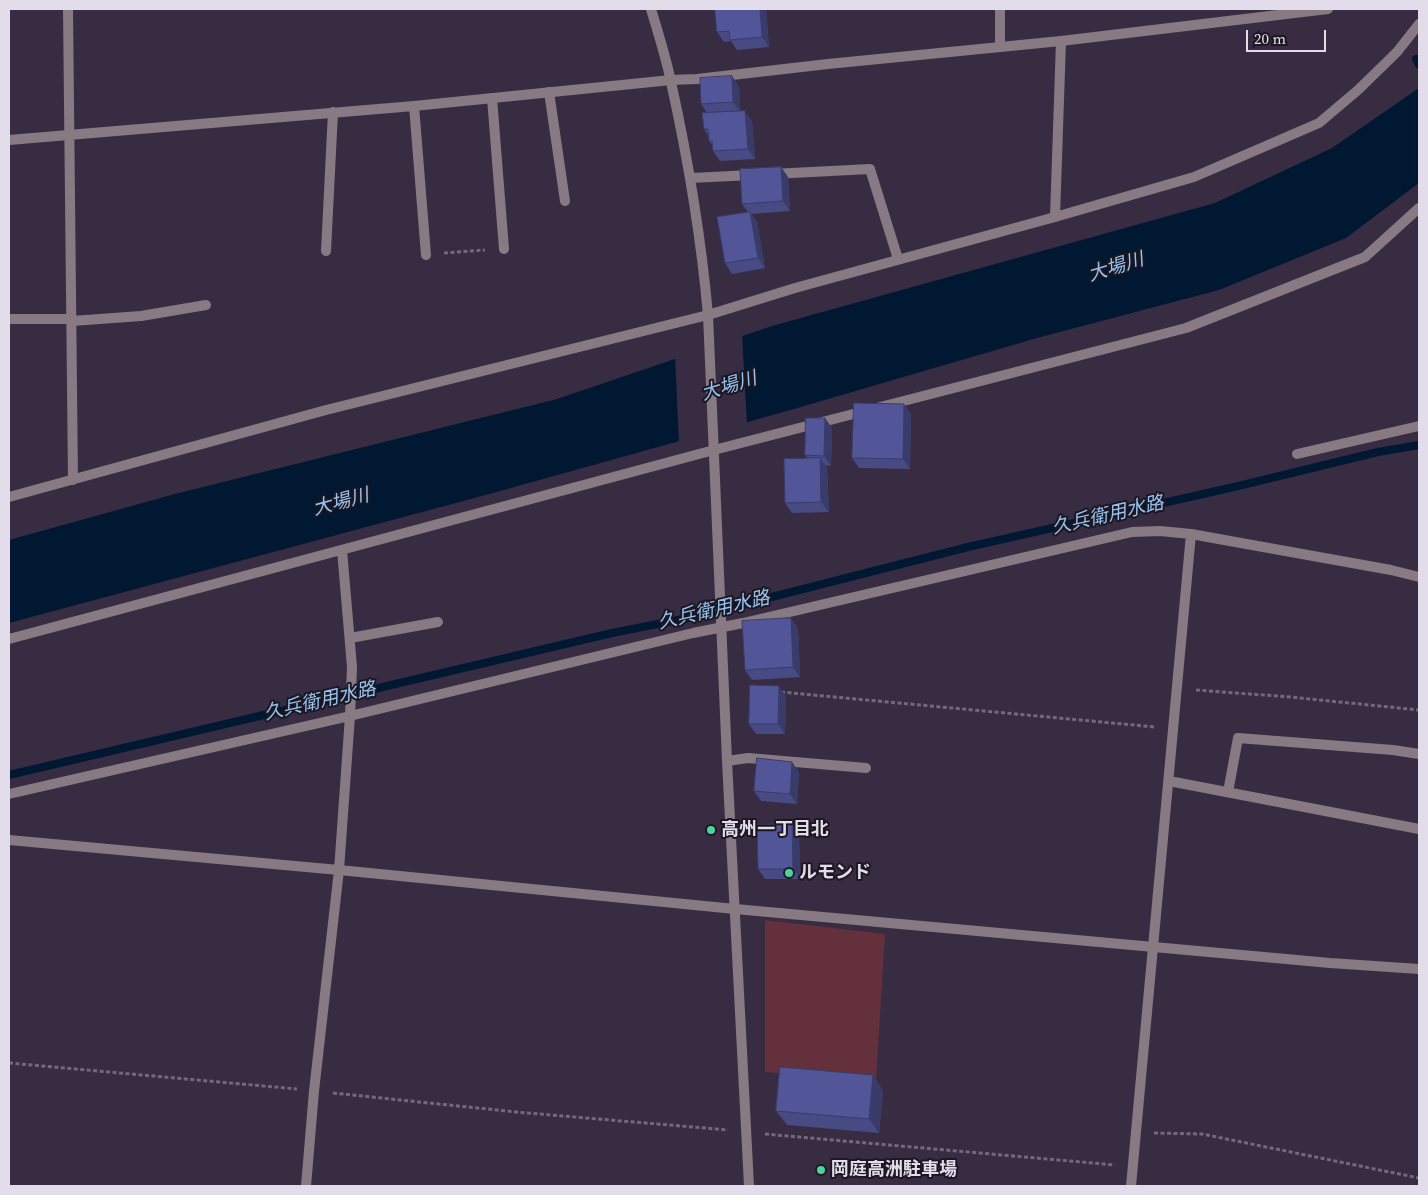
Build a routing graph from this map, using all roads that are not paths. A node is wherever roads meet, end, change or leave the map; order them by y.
1 (68, 9) edge
2 (651, 9) edge
3 (1000, 9) edge
4 (1328, 9) edge
5 (1419, 24) edge
6 (1062, 41) junction
7 (1000, 48) junction
8 (671, 80) junction
9 (549, 92) junction
10 (492, 98) junction
11 (414, 106) junction
12 (333, 112) junction
13 (70, 135) junction
14 (9, 140) edge
15 (691, 178) junction
16 (565, 201) dead end
17 (1419, 208) edge
18 (1055, 217) junction
19 (504, 249) road end
20 (326, 251) dead end
21 (426, 255) road end
22 (898, 259) junction
23 (206, 305) dead end
24 (708, 315) junction
25 (9, 319) edge
26 (72, 320) junction
27 (1419, 426) edge
28 (714, 450) junction
29 (1296, 454) dead end
30 (73, 480) junction
31 (9, 497) edge
32 (1191, 534) junction
33 (342, 550) junction
34 (1419, 577) edge
35 (438, 622) dead end
36 (722, 628) junction
37 (350, 638) junction
38 (9, 639) edge
39 (350, 716) junction
40 (1419, 754) edge
41 (727, 761) junction
42 (866, 768) dead end
43 (1169, 781) junction
44 (1228, 792) junction
45 (9, 794) edge
46 (1419, 830) edge
47 (9, 840) edge
48 (339, 870) junction
49 (735, 909) junction
50 (1153, 946) junction
51 (1419, 969) edge
52 (306, 1186) edge
53 (749, 1186) edge
54 (1131, 1186) edge

1 - 13 street
2 - 8 street
3 - 7 street
4 - 6 street
5 - 18 street
6 - 7 street
6 - 18 street
7 - 8 street
8 - 9 street
8 - 15 street
9 - 10 street
9 - 16 street
10 - 11 street
10 - 19 street
11 - 12 street
11 - 21 street
12 - 13 street
12 - 20 street
13 - 14 street
13 - 26 street
15 - 22 street
15 - 24 street
17 - 28 street
18 - 22 street
22 - 24 street
23 - 26 street
24 - 28 street
24 - 30 street
25 - 26 street
26 - 30 street
27 - 29 street
28 - 33 street
28 - 36 street
30 - 31 street
32 - 34 street
32 - 36 street
32 - 43 street
33 - 37 street
33 - 38 street
35 - 37 street
36 - 39 street
36 - 41 street
37 - 39 street
39 - 45 street
39 - 48 street
40 - 44 street
41 - 42 street
41 - 49 street
43 - 44 street
43 - 50 street
44 - 46 street
47 - 48 street
48 - 49 street
48 - 52 street
49 - 50 street
49 - 53 street
50 - 51 street
50 - 54 street

